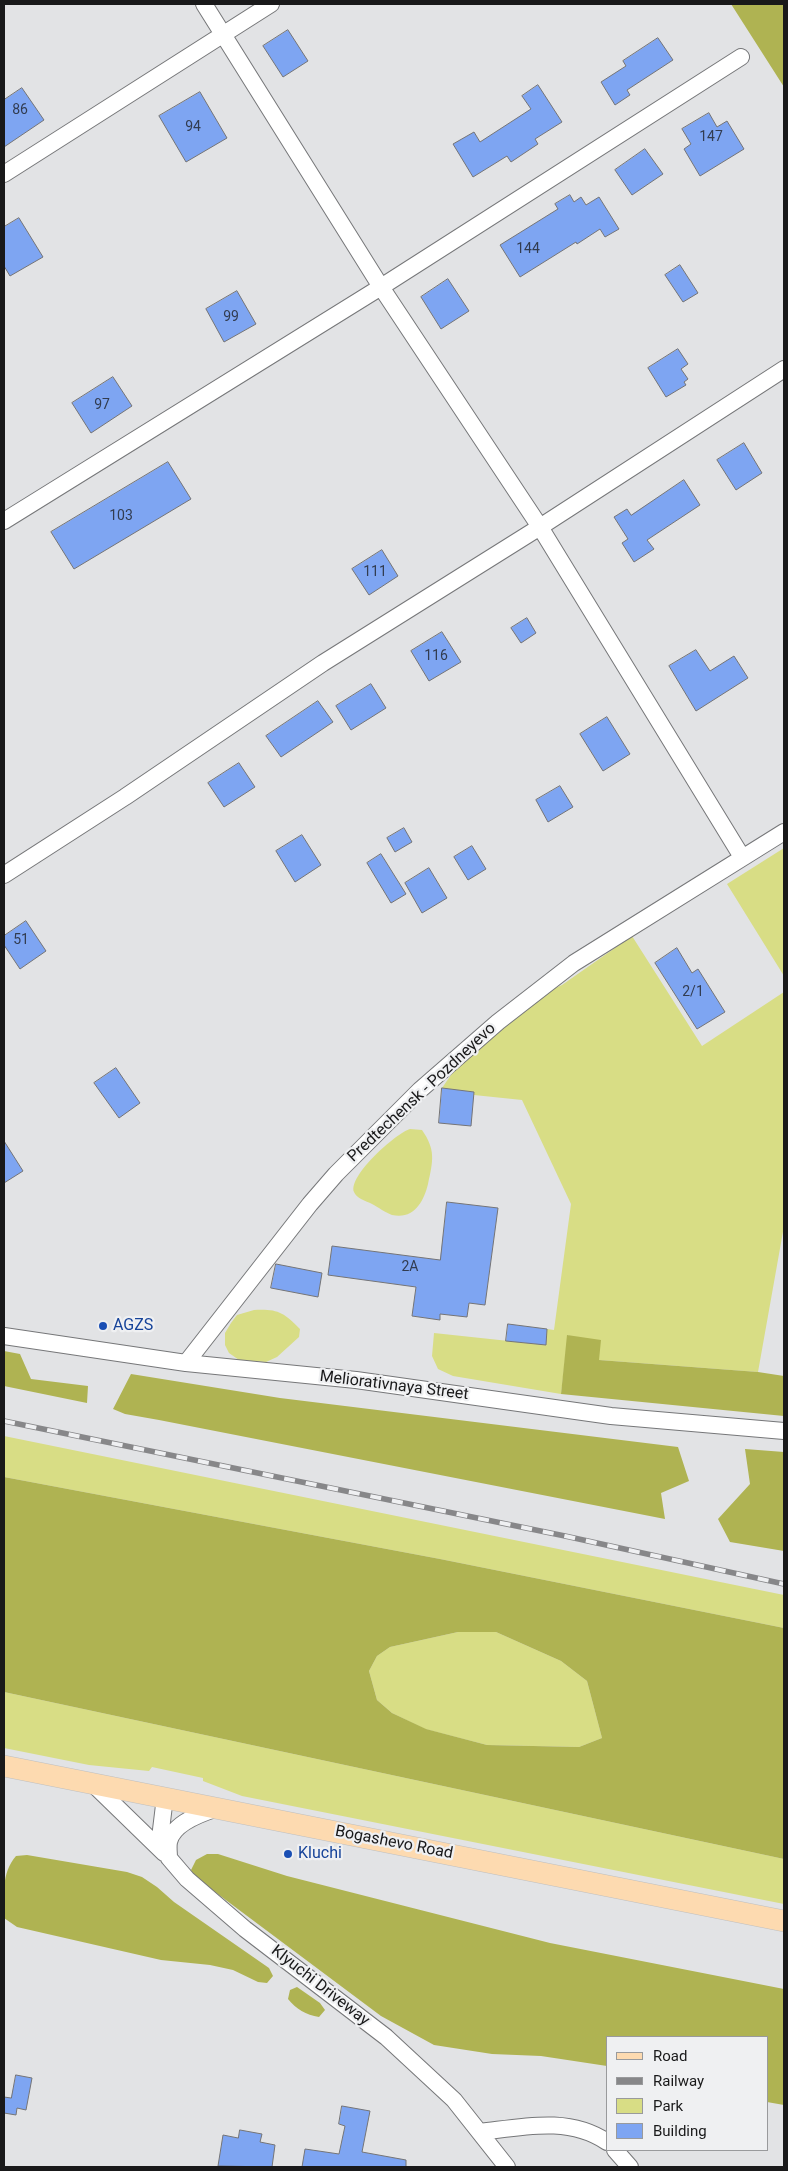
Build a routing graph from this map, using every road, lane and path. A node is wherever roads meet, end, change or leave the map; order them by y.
1 (204, 4) edge
2 (271, 4) edge
3 (222, 33) junction
4 (741, 57) dead end
5 (4, 174) edge
6 (380, 287) junction
7 (784, 369) edge
8 (4, 521) edge
9 (540, 527) junction
10 (784, 832) edge
11 (742, 857) junction
12 (4, 875) edge
13 (4, 1336) edge
14 (186, 1363) junction
15 (784, 1431) edge
16 (5, 1771) edge
17 (92, 1783) junction
18 (165, 1797) junction
19 (218, 1808) junction
20 (168, 1858) junction
21 (784, 1921) edge
22 (480, 2132) junction
23 (606, 2141) edge
24 (616, 2151) edge
25 (507, 2167) edge
26 (630, 2167) edge

1 - 3 street
2 - 3 street
3 - 5 street
3 - 6 street
4 - 6 street
6 - 8 street
6 - 9 street
7 - 9 street
9 - 11 street
9 - 12 street
10 - 11 street, Predtechensk - Pozdneyevo
11 - 14 street, Predtechensk - Pozdneyevo
13 - 14 street, Meliorativnaya Street
14 - 15 street, Meliorativnaya Street
16 - 17 main road, Bogashevo Road
17 - 18 main road, Bogashevo Road
17 - 20 street
18 - 19 main road, Bogashevo Road
18 - 20 street, Klyuchi Driveway
19 - 20 street
19 - 21 main road, Bogashevo Road
20 - 22 street, Klyuchi Driveway
22 - 23 street
22 - 25 street, Klyuchi Driveway
24 - 26 street

